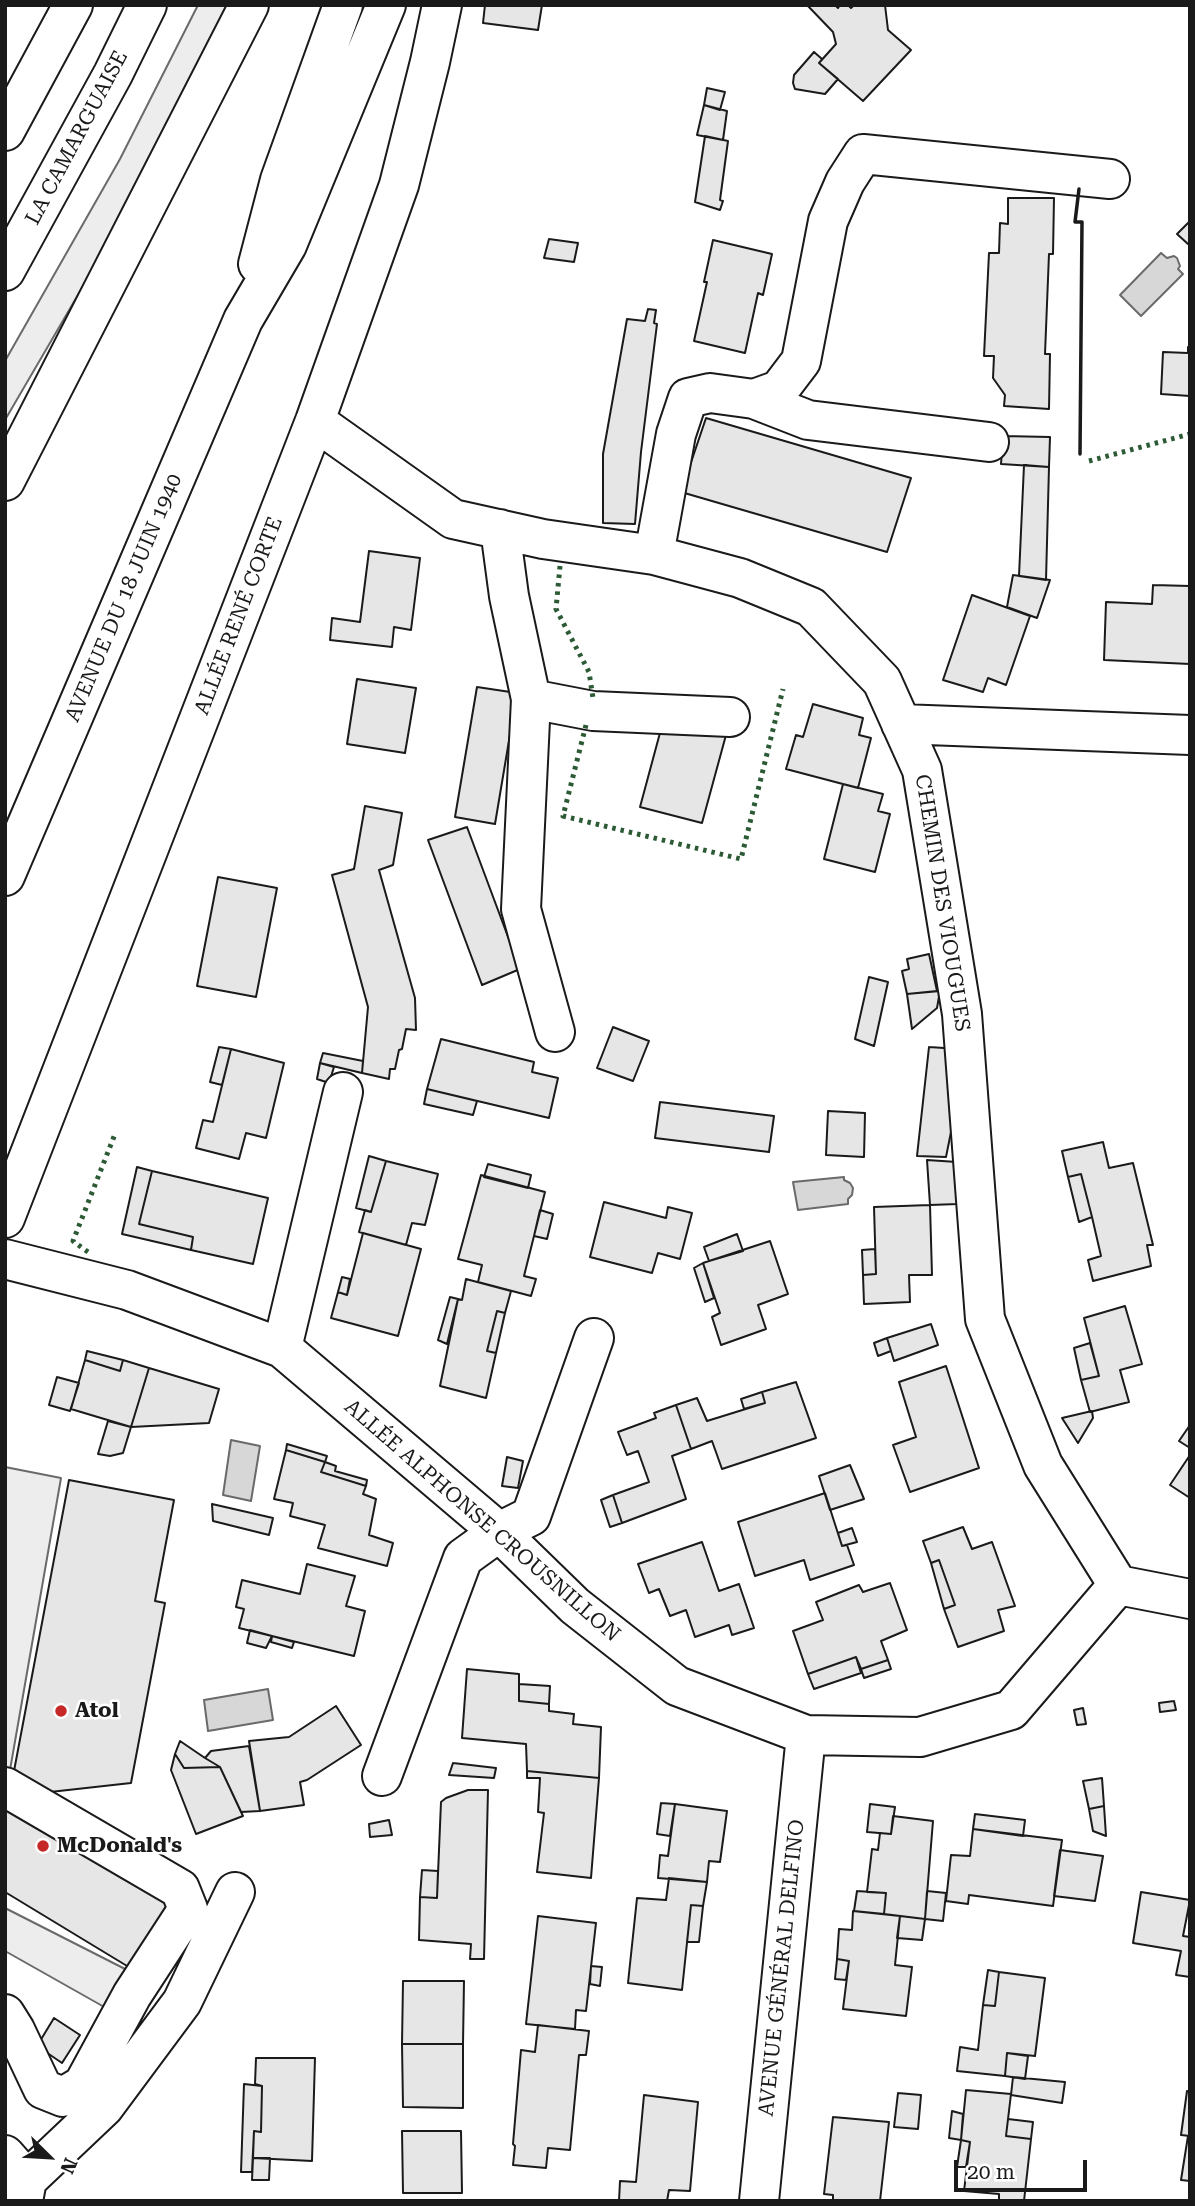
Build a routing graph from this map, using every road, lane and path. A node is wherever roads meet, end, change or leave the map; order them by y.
1 (73, 5) edge
2 (146, 5) edge
3 (249, 5) edge
4 (343, 5) edge
5 (386, 5) edge
6 (442, 5) edge
7 (5, 131) edge
8 (1110, 179) dead end
9 (5, 271) edge
10 (243, 320) junction
11 (754, 399) junction
12 (315, 421) junction
13 (989, 442) dead end
14 (5, 481) edge
15 (500, 529) junction
16 (654, 555) junction
17 (531, 699) junction
18 (730, 717) dead end
19 (901, 723) junction
20 (1190, 735) edge
21 (5, 876) edge
22 (555, 1032) dead end
23 (343, 1092) dead end
24 (5, 1218) edge
25 (5, 1259) edge
26 (594, 1338) dead end
27 (282, 1348) junction
28 (499, 1532) junction
29 (1118, 1585) junction
30 (1190, 1599) edge
31 (806, 1735) junction
32 (382, 1776) dead end
33 (5, 1787) edge
34 (235, 1892) dead end
35 (5, 2014) edge
36 (18, 2179) edge
37 (759, 2201) edge

1 - 7 main road
2 - 9 main road, LA CAMARGUAISE
3 - 14 main road
4 - 10 main road, AVENUE DU 18 JUIN 1940
5 - 10 main road, AVENUE DU 18 JUIN 1940
6 - 12 main road, ALLÉE RENÉ CORTE
8 - 11 main road
10 - 21 main road, AVENUE DU 18 JUIN 1940
11 - 13 main road
11 - 16 main road
12 - 15 main road, CHEMIN DES VIOUGUES
12 - 24 main road, ALLÉE RENÉ CORTE
15 - 16 main road, CHEMIN DES VIOUGUES
15 - 17 main road
16 - 19 main road, CHEMIN DES VIOUGUES
17 - 18 main road
17 - 22 main road
19 - 20 main road
19 - 29 main road, CHEMIN DES VIOUGUES
23 - 27 main road
25 - 27 main road, ALLÉE ALPHONSE CROUSNILLON
26 - 28 main road
27 - 28 main road, ALLÉE ALPHONSE CROUSNILLON
28 - 31 main road, ALLÉE ALPHONSE CROUSNILLON
28 - 32 main road
29 - 30 main road
29 - 31 main road, ALLÉE ALPHONSE CROUSNILLON
31 - 37 main road, AVENUE GÉNÉRAL DELFINO
33 - 35 main road
34 - 36 main road

